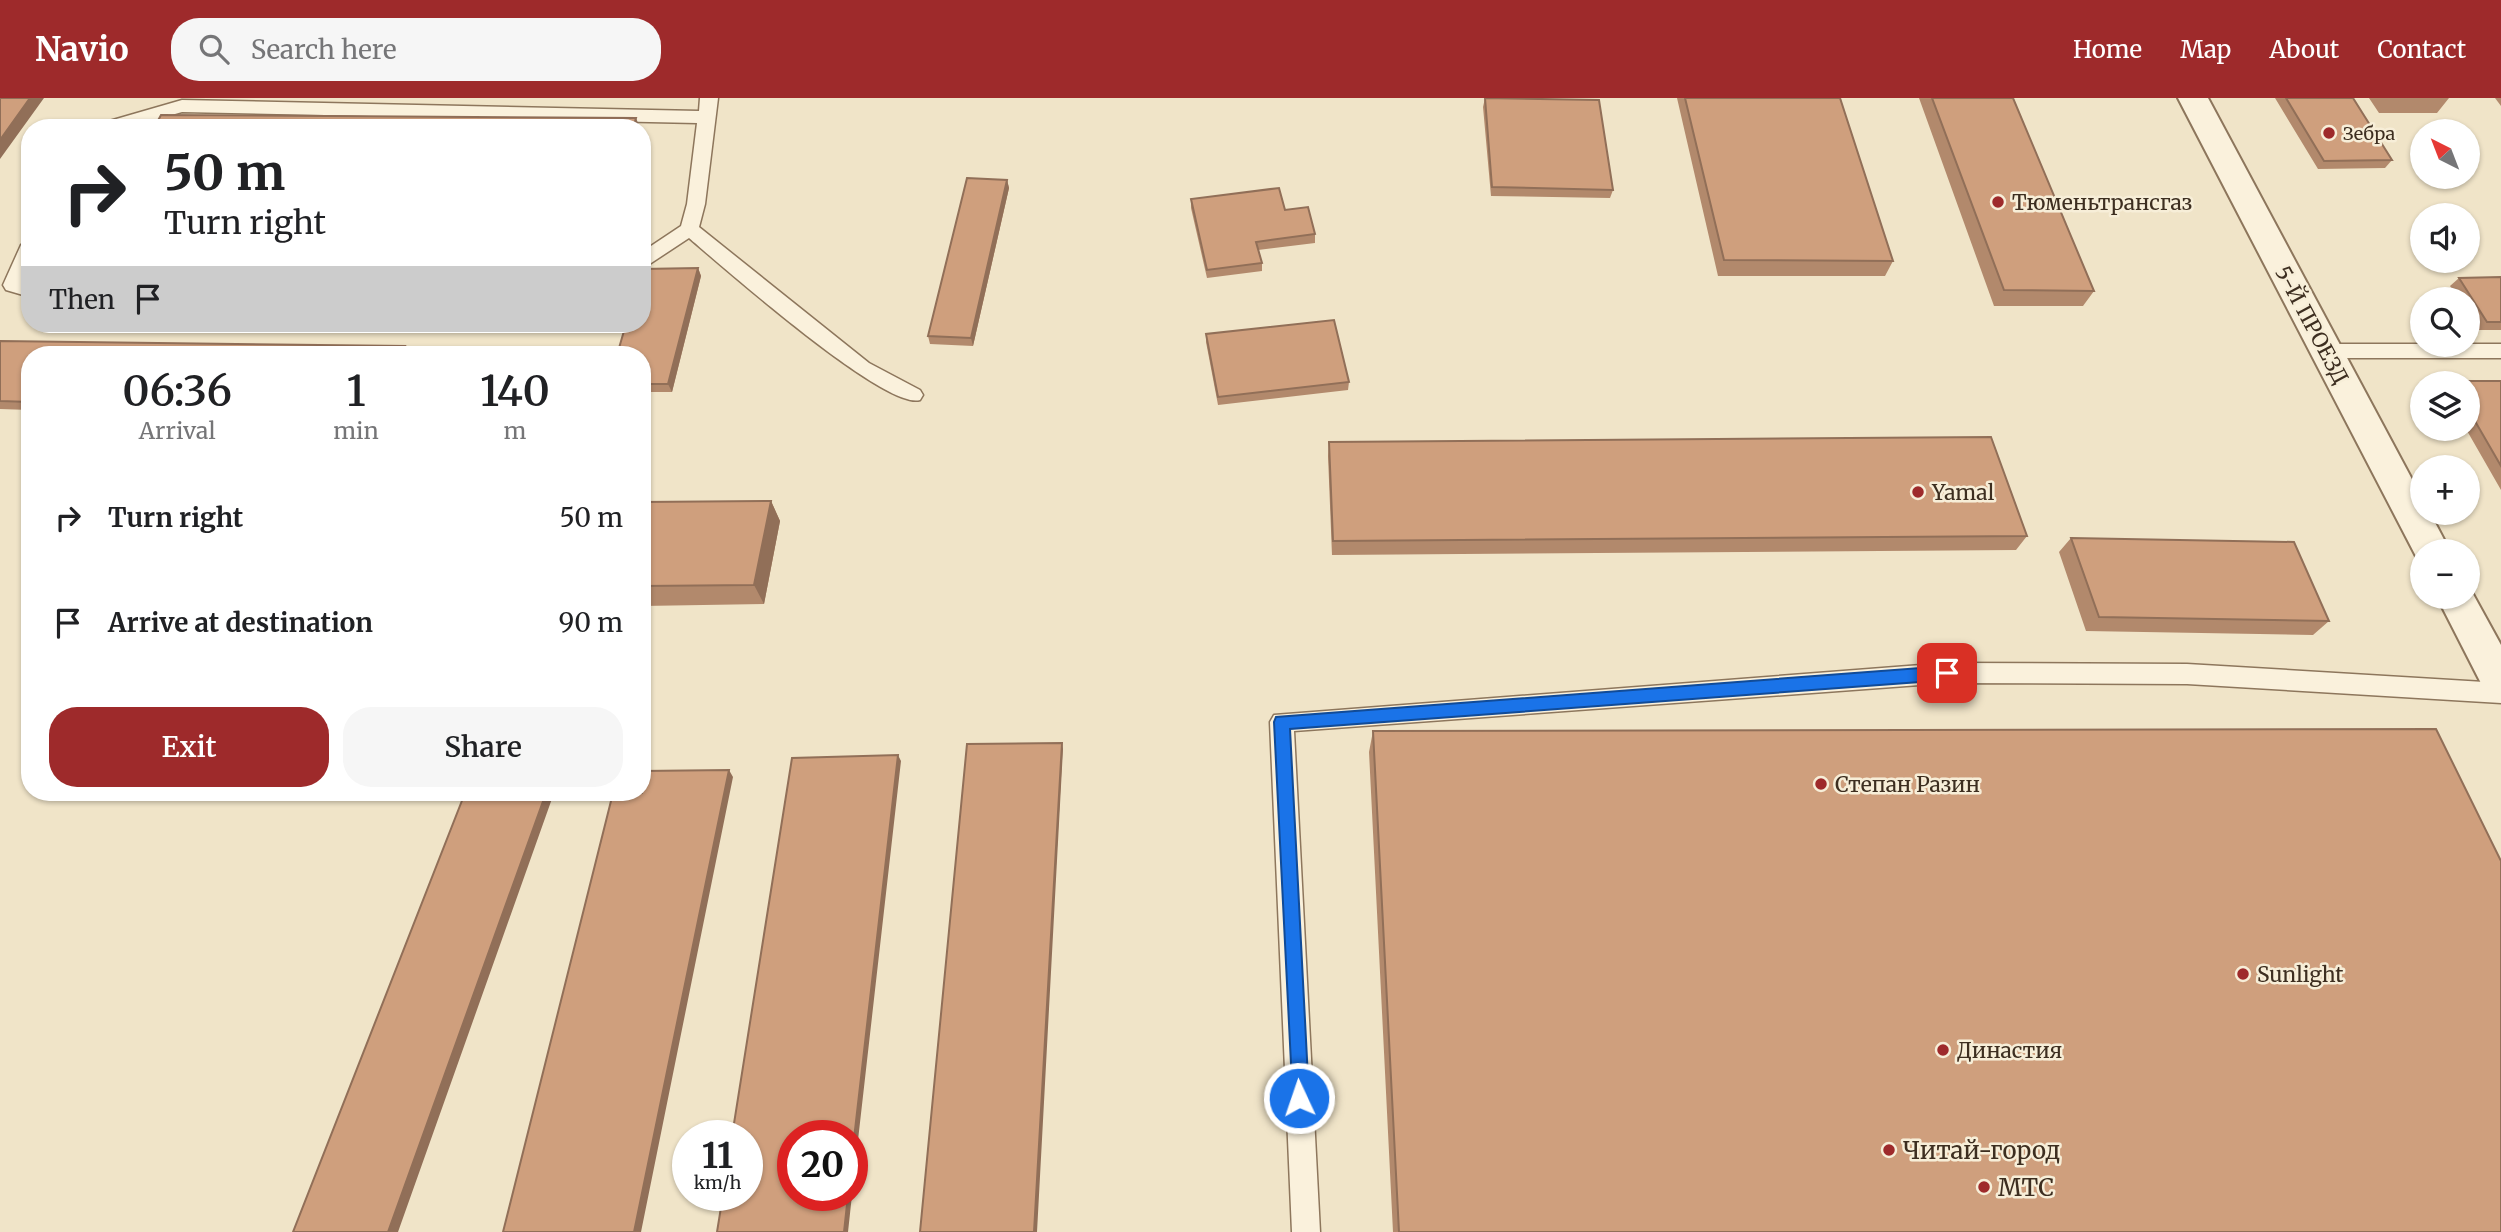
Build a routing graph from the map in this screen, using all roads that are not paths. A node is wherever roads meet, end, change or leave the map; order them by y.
1 (2193, 98) edge
2 (708, 108) edge
3 (136, 119) edge
4 (689, 229) junction
5 (651, 256) edge
6 (21, 266) edge
7 (21, 287) edge
8 (2326, 351) junction
9 (2501, 351) edge
10 (913, 396) dead end
11 (2426, 539) edge
12 (2462, 609) edge
13 (2501, 683) edge
14 (2501, 693) edge
15 (1306, 1232) edge

1 - 8 street, 5-Й ПРОЕЗД
2 - 3 lane
2 - 4 lane
4 - 5 lane
4 - 10 lane
6 - 7 lane
8 - 9 lane
8 - 11 street, 5-Й ПРОЕЗД
12 - 13 street
14 - 15 lane

